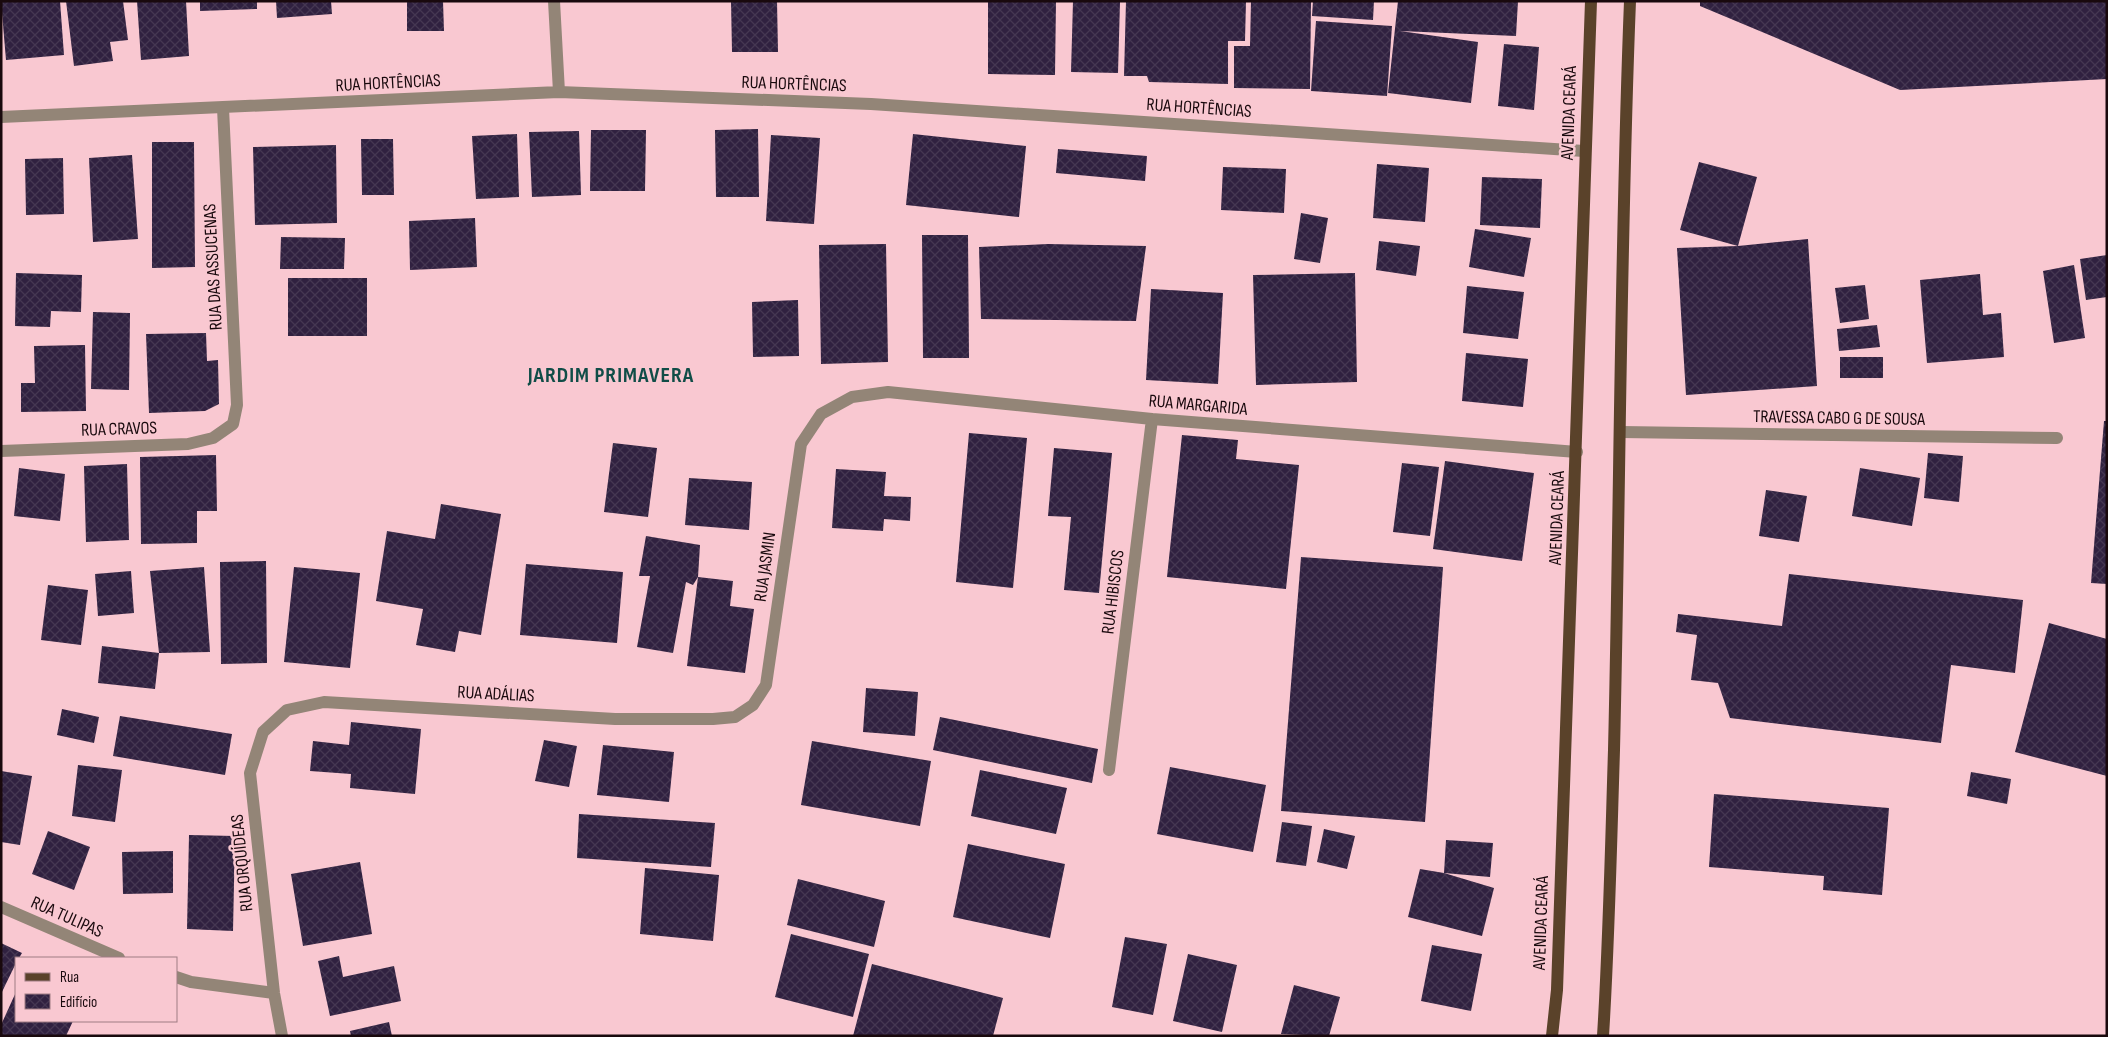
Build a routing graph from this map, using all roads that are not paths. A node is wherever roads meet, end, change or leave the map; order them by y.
1 (554, 1) edge
2 (1591, 1) edge
3 (1630, 1) edge
4 (559, 92) junction
5 (223, 108) junction
6 (1, 117) edge
7 (1584, 151) junction
8 (821, 414) joint
9 (1152, 419) junction
10 (233, 424) joint
11 (1621, 432) junction
12 (2057, 438) dead end
13 (1, 451) edge
14 (1577, 452) junction
15 (735, 717) joint
16 (262, 732) joint
17 (1109, 770) dead end
18 (1, 907) edge
19 (117, 957) edge
20 (178, 978) edge
21 (274, 993) junction
22 (282, 1036) edge
23 (1552, 1036) edge
24 (1603, 1036) edge

1 - 4 street
2 - 7 main road, AVENIDA CEARÁ
3 - 11 main road
4 - 5 street, RUA HORTÊNCIAS
4 - 7 street, RUA HORTÊNCIAS
5 - 6 street, RUA HORTÊNCIAS
5 - 10 street, RUA DAS ASSUCENAS
7 - 14 main road, AVENIDA CEARÁ
8 - 9 street, RUA MARGARIDA
8 - 15 street, RUA JASMIN
9 - 14 street, RUA MARGARIDA
9 - 17 street, RUA HIBISCOS
10 - 13 street, RUA CRAVOS
11 - 12 street, TRAVESSA CABO G DE SOUSA
11 - 24 main road
14 - 23 main road, AVENIDA CEARÁ
15 - 16 street, RUA ADÁLIAS
16 - 21 street, RUA ORQUÍDEAS
18 - 19 street, RUA TULIPAS
20 - 21 street
21 - 22 street

